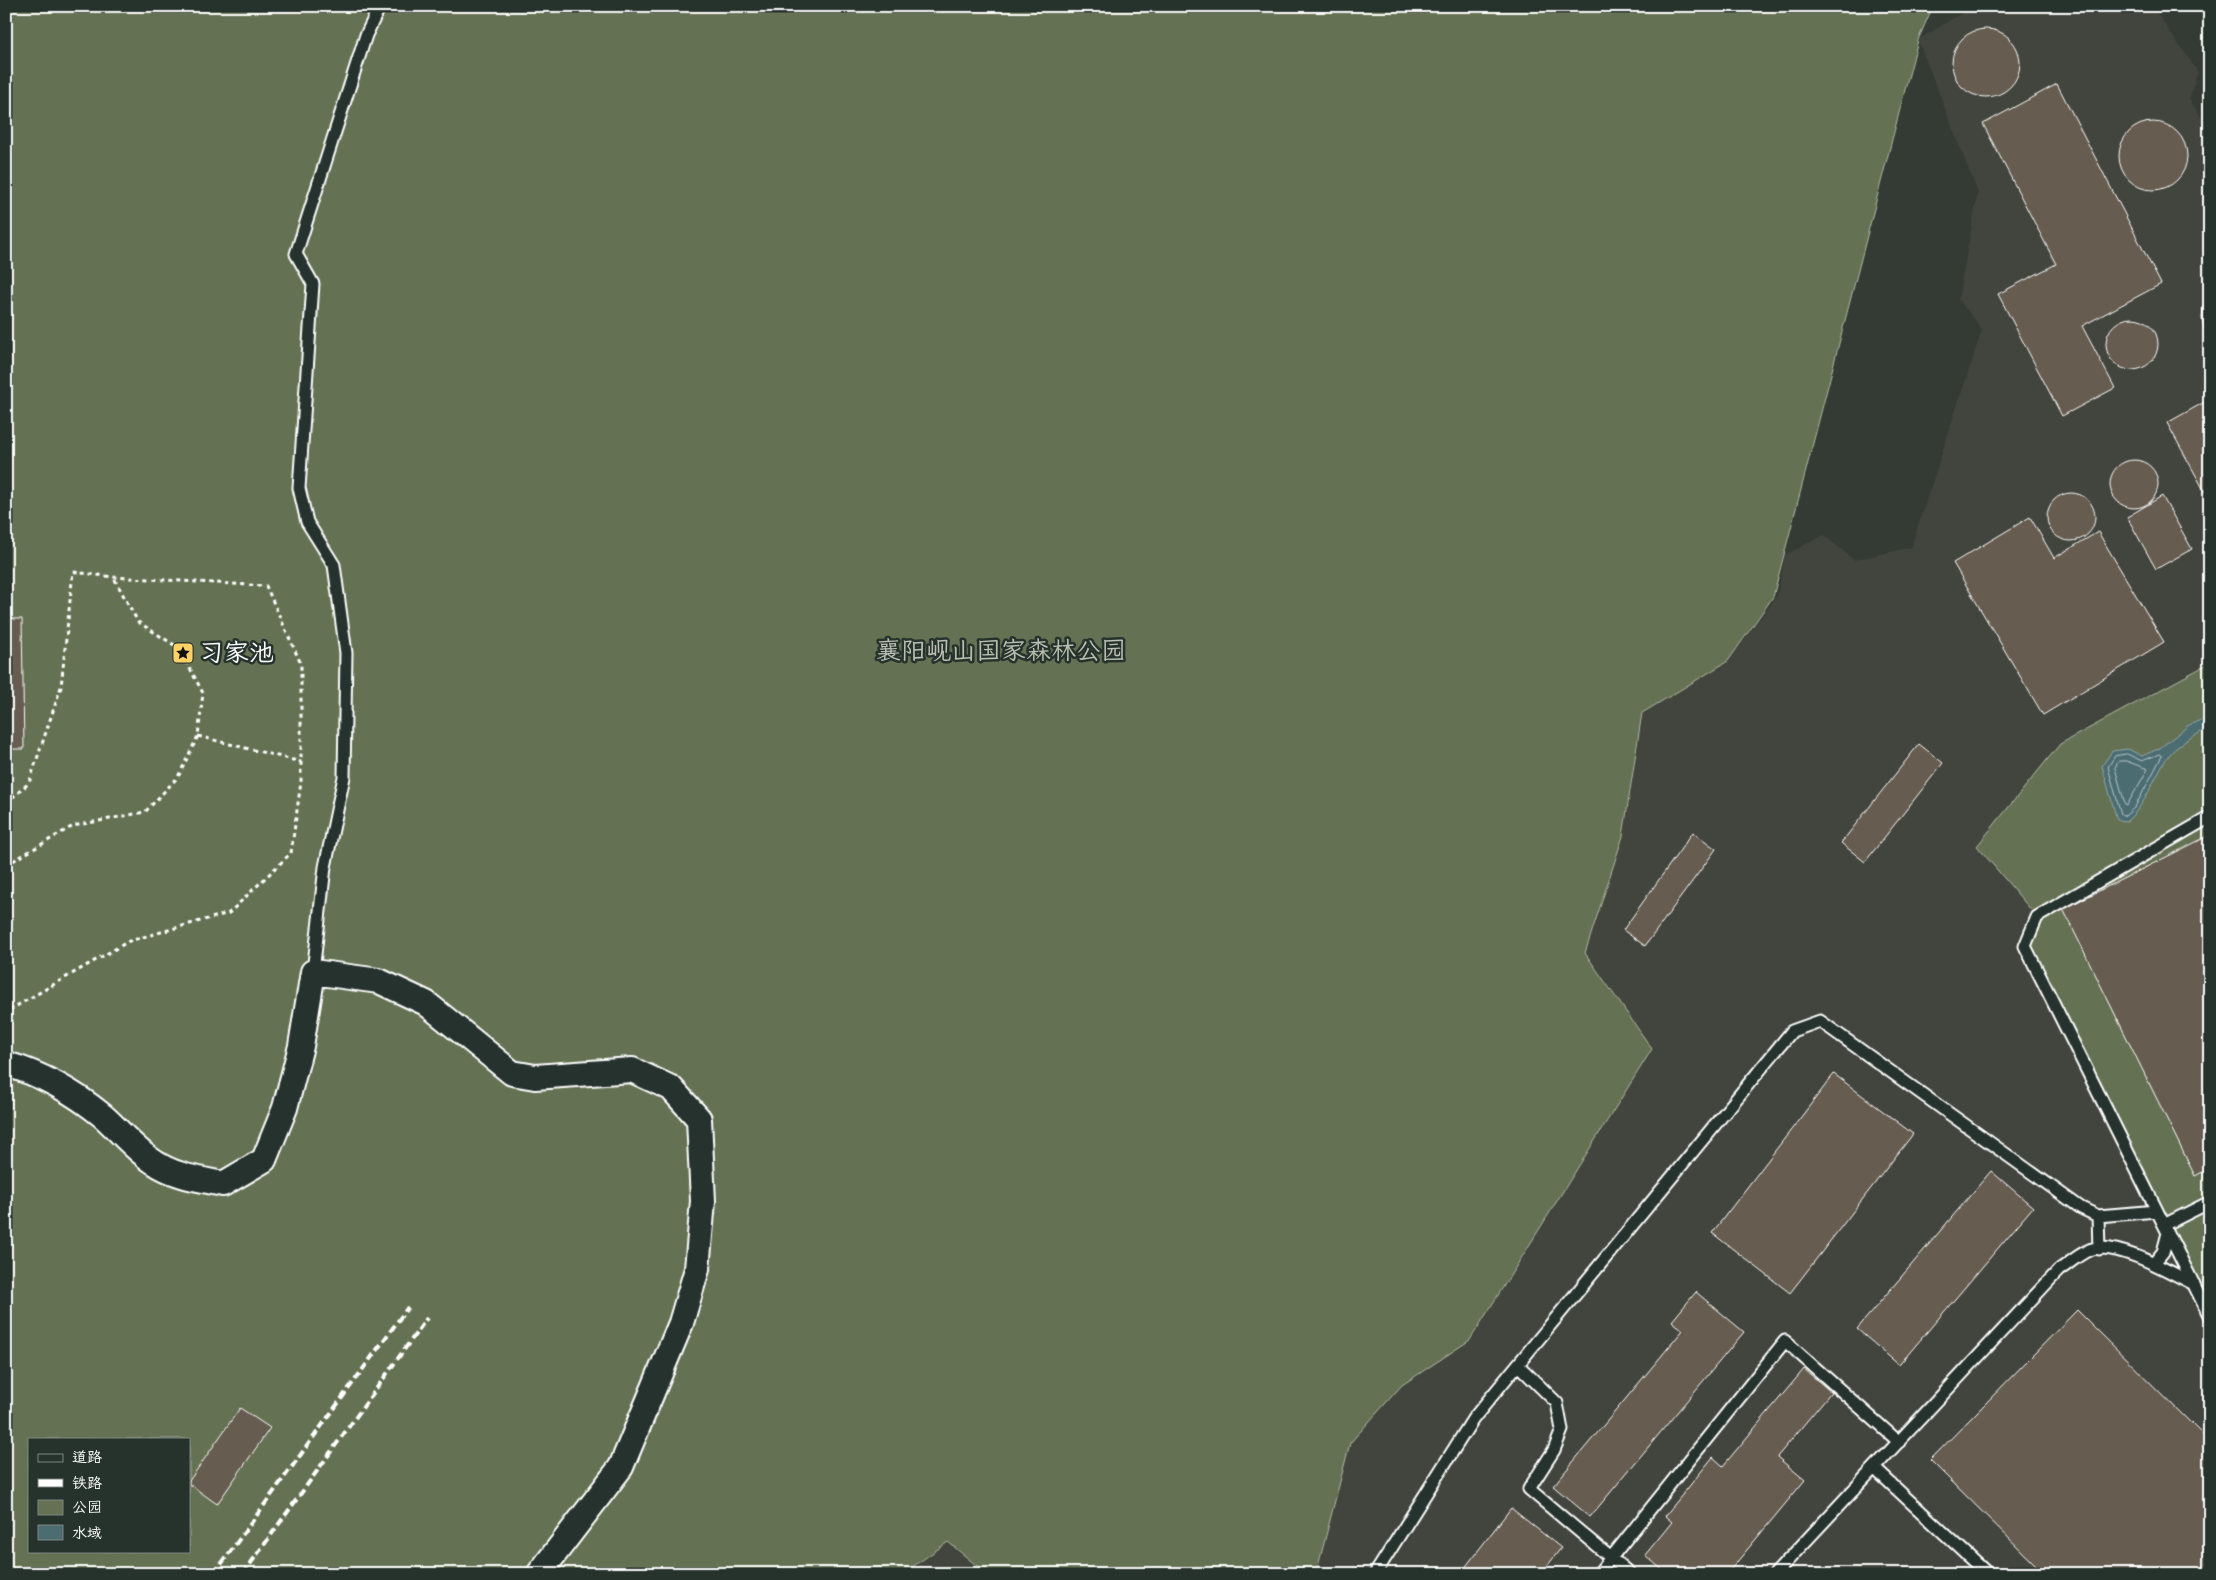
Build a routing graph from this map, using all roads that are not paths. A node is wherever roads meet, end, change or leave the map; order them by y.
1 (380, 6) edge
2 (2210, 817) edge
3 (313, 972) junction
4 (6, 1064) edge
5 (2210, 1202) edge
6 (2157, 1211) junction
7 (2098, 1216) junction
8 (2166, 1229) junction
9 (2099, 1249) junction
10 (2154, 1263) junction
11 (2194, 1284) junction
12 (2210, 1317) edge
13 (1518, 1365) junction
14 (1899, 1442) junction
15 (1874, 1468) junction
16 (1610, 1558) junction
17 (539, 1574) edge
18 (1375, 1574) edge
19 (1598, 1574) edge
20 (1630, 1574) edge
21 (1775, 1574) edge
22 (1988, 1574) edge

1 - 3 lane
2 - 6 lane
3 - 4 street
3 - 17 street
5 - 8 lane
6 - 7 lane
6 - 8 lane
7 - 9 lane
7 - 13 lane
8 - 10 lane
8 - 11 lane
9 - 10 lane
9 - 14 lane
10 - 11 lane
11 - 12 lane
13 - 16 lane
13 - 18 lane
14 - 15 lane
14 - 16 lane
15 - 21 lane
15 - 22 lane
16 - 19 lane
16 - 20 lane

